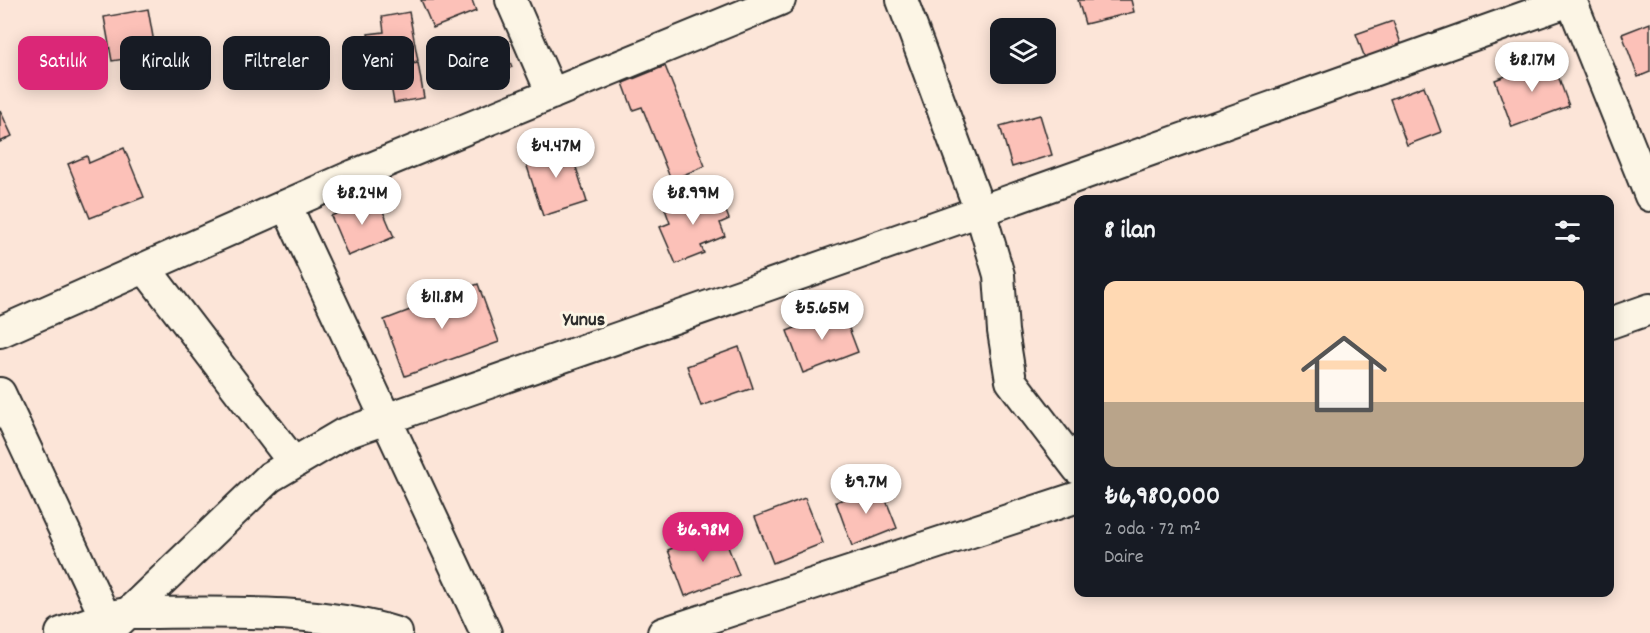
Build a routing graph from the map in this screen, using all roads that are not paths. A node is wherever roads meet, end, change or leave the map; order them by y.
1 (511, 0) edge
2 (780, 0) edge
3 (902, 0) edge
4 (1572, 0) edge
5 (552, 94) junction
6 (1650, 196) edge
7 (286, 205) junction
8 (980, 211) junction
9 (145, 268) junction
10 (1650, 309) edge
11 (1614, 322) edge
12 (0, 332) edge
13 (0, 393) edge
14 (388, 419) junction
15 (292, 462) junction
16 (1074, 464) edge
17 (1074, 498) edge
18 (113, 621) edge
19 (61, 633) edge
20 (397, 633) edge
21 (486, 633) edge
22 (663, 633) edge

1 - 5 street
2 - 5 street
3 - 8 street
4 - 6 street
4 - 8 street
5 - 7 street
7 - 9 street
7 - 14 street
8 - 14 street
8 - 16 street
9 - 12 street
9 - 15 street
10 - 11 street
13 - 18 street
14 - 15 street
14 - 21 street
15 - 18 street
17 - 22 street
18 - 19 street
18 - 20 street

